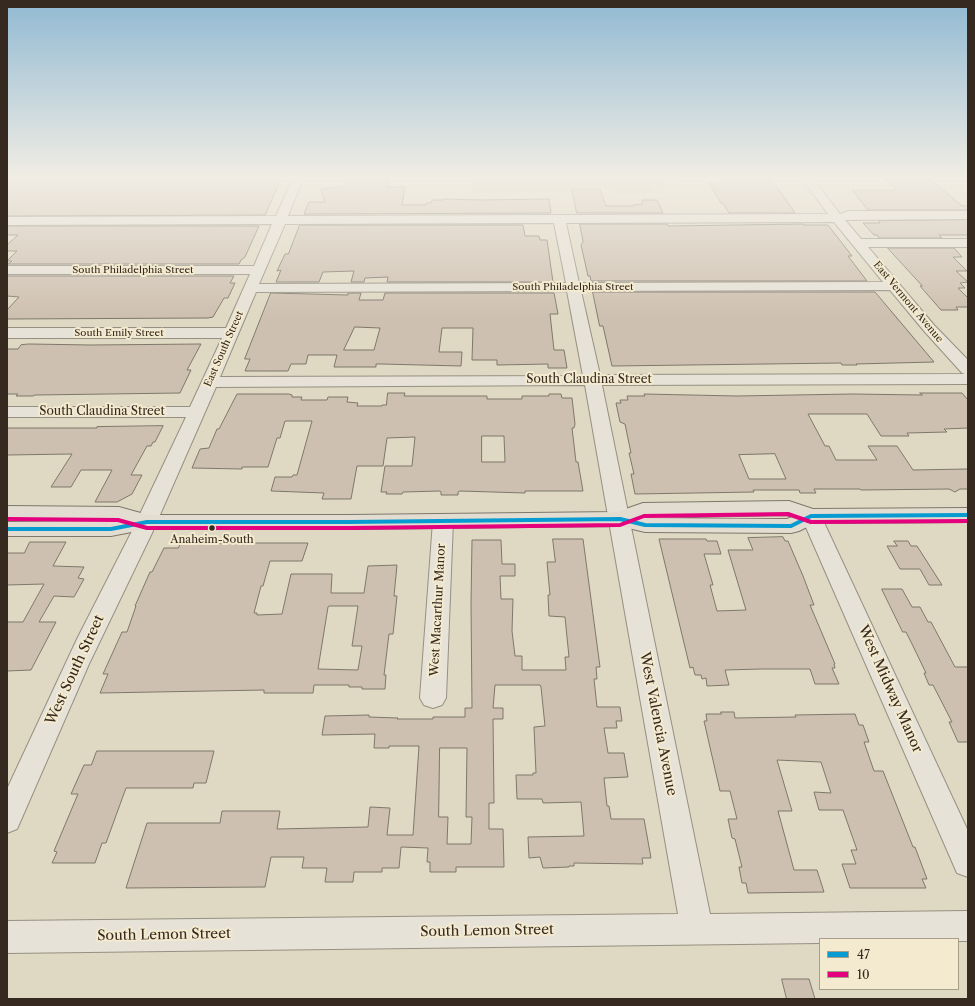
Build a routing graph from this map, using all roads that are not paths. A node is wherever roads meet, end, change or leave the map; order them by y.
1 (278, 223) edge
2 (560, 223) edge
3 (841, 223) edge
4 (858, 243) junction
5 (968, 243) edge
6 (7, 270) edge
7 (259, 270) junction
8 (894, 286) junction
9 (574, 287) junction
10 (252, 288) junction
11 (7, 333) edge
12 (232, 333) junction
13 (968, 370) edge
14 (968, 378) edge
15 (594, 380) junction
16 (210, 382) junction
17 (7, 412) edge
18 (196, 412) junction
19 (7, 513) edge
20 (968, 515) edge
21 (811, 516) junction
22 (620, 519) junction
23 (443, 521) junction
24 (147, 522) junction
25 (7, 529) edge
26 (433, 698) dead end
27 (7, 820) edge
28 (968, 863) edge
29 (968, 926) edge
30 (697, 929) junction
31 (7, 937) edge

1 - 7 street, East South Street
2 - 9 street, West Valencia Avenue
3 - 4 street, East Vermont Avenue
4 - 5 street
4 - 8 street, East Vermont Avenue
6 - 7 street, South Philadelphia Street
7 - 10 street, East South Street
8 - 9 street, South Philadelphia Street
8 - 13 street, East Vermont Avenue
9 - 10 street, South Philadelphia Street
9 - 15 street, West Valencia Avenue
10 - 12 street, East South Street
11 - 12 street, South Emily Street
12 - 16 street, East South Street
14 - 15 street, South Claudina Street
15 - 16 street, South Claudina Street
15 - 22 street, West Valencia Avenue
16 - 18 street, East South Street
17 - 18 street, South Claudina Street
18 - 24 street, East South Street
19 - 24 main road
20 - 21 main road
21 - 22 main road
21 - 28 street, West Midway Manor
22 - 23 main road
22 - 30 street, West Valencia Avenue
23 - 24 main road
23 - 26 street, West Macarthur Manor
24 - 25 main road
24 - 27 street, West South Street
29 - 30 street, South Lemon Street
30 - 31 street, South Lemon Street

